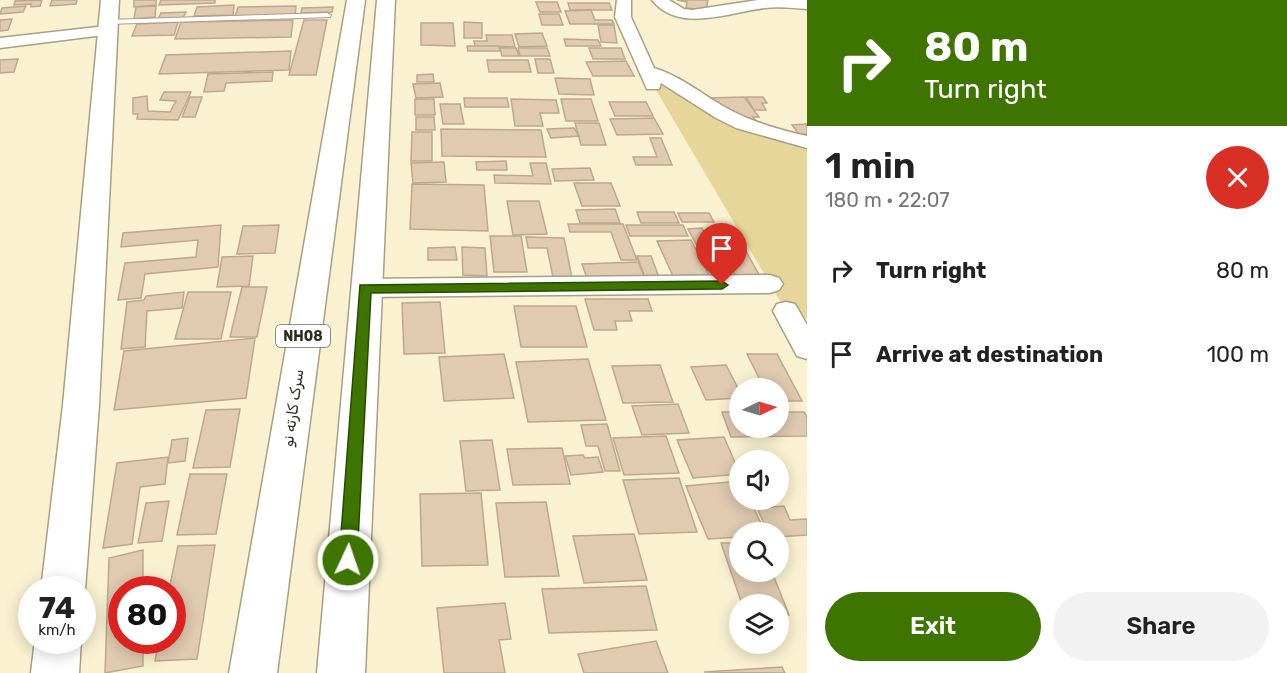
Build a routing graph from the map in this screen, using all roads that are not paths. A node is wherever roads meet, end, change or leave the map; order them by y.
1 (356, 0) edge
2 (387, 0) edge
3 (624, 0) edge
4 (659, 0) edge
5 (807, 4) edge
6 (327, 15) dead end
7 (108, 18) edge
8 (0, 43) edge
9 (807, 142) edge
10 (770, 285) dead end
11 (365, 288) junction
12 (786, 311) dead end
13 (807, 349) edge
14 (64, 576) edge
15 (57, 654) edge
16 (55, 673) edge
17 (254, 673) edge
18 (341, 673) edge

1 - 17 main road, سرک کارته نو / NH08
2 - 11 main road
3 - 9 street
4 - 5 street
6 - 7 lane
7 - 8 street
7 - 14 main road
10 - 11 street
11 - 18 main road
12 - 13 street
15 - 16 main road

